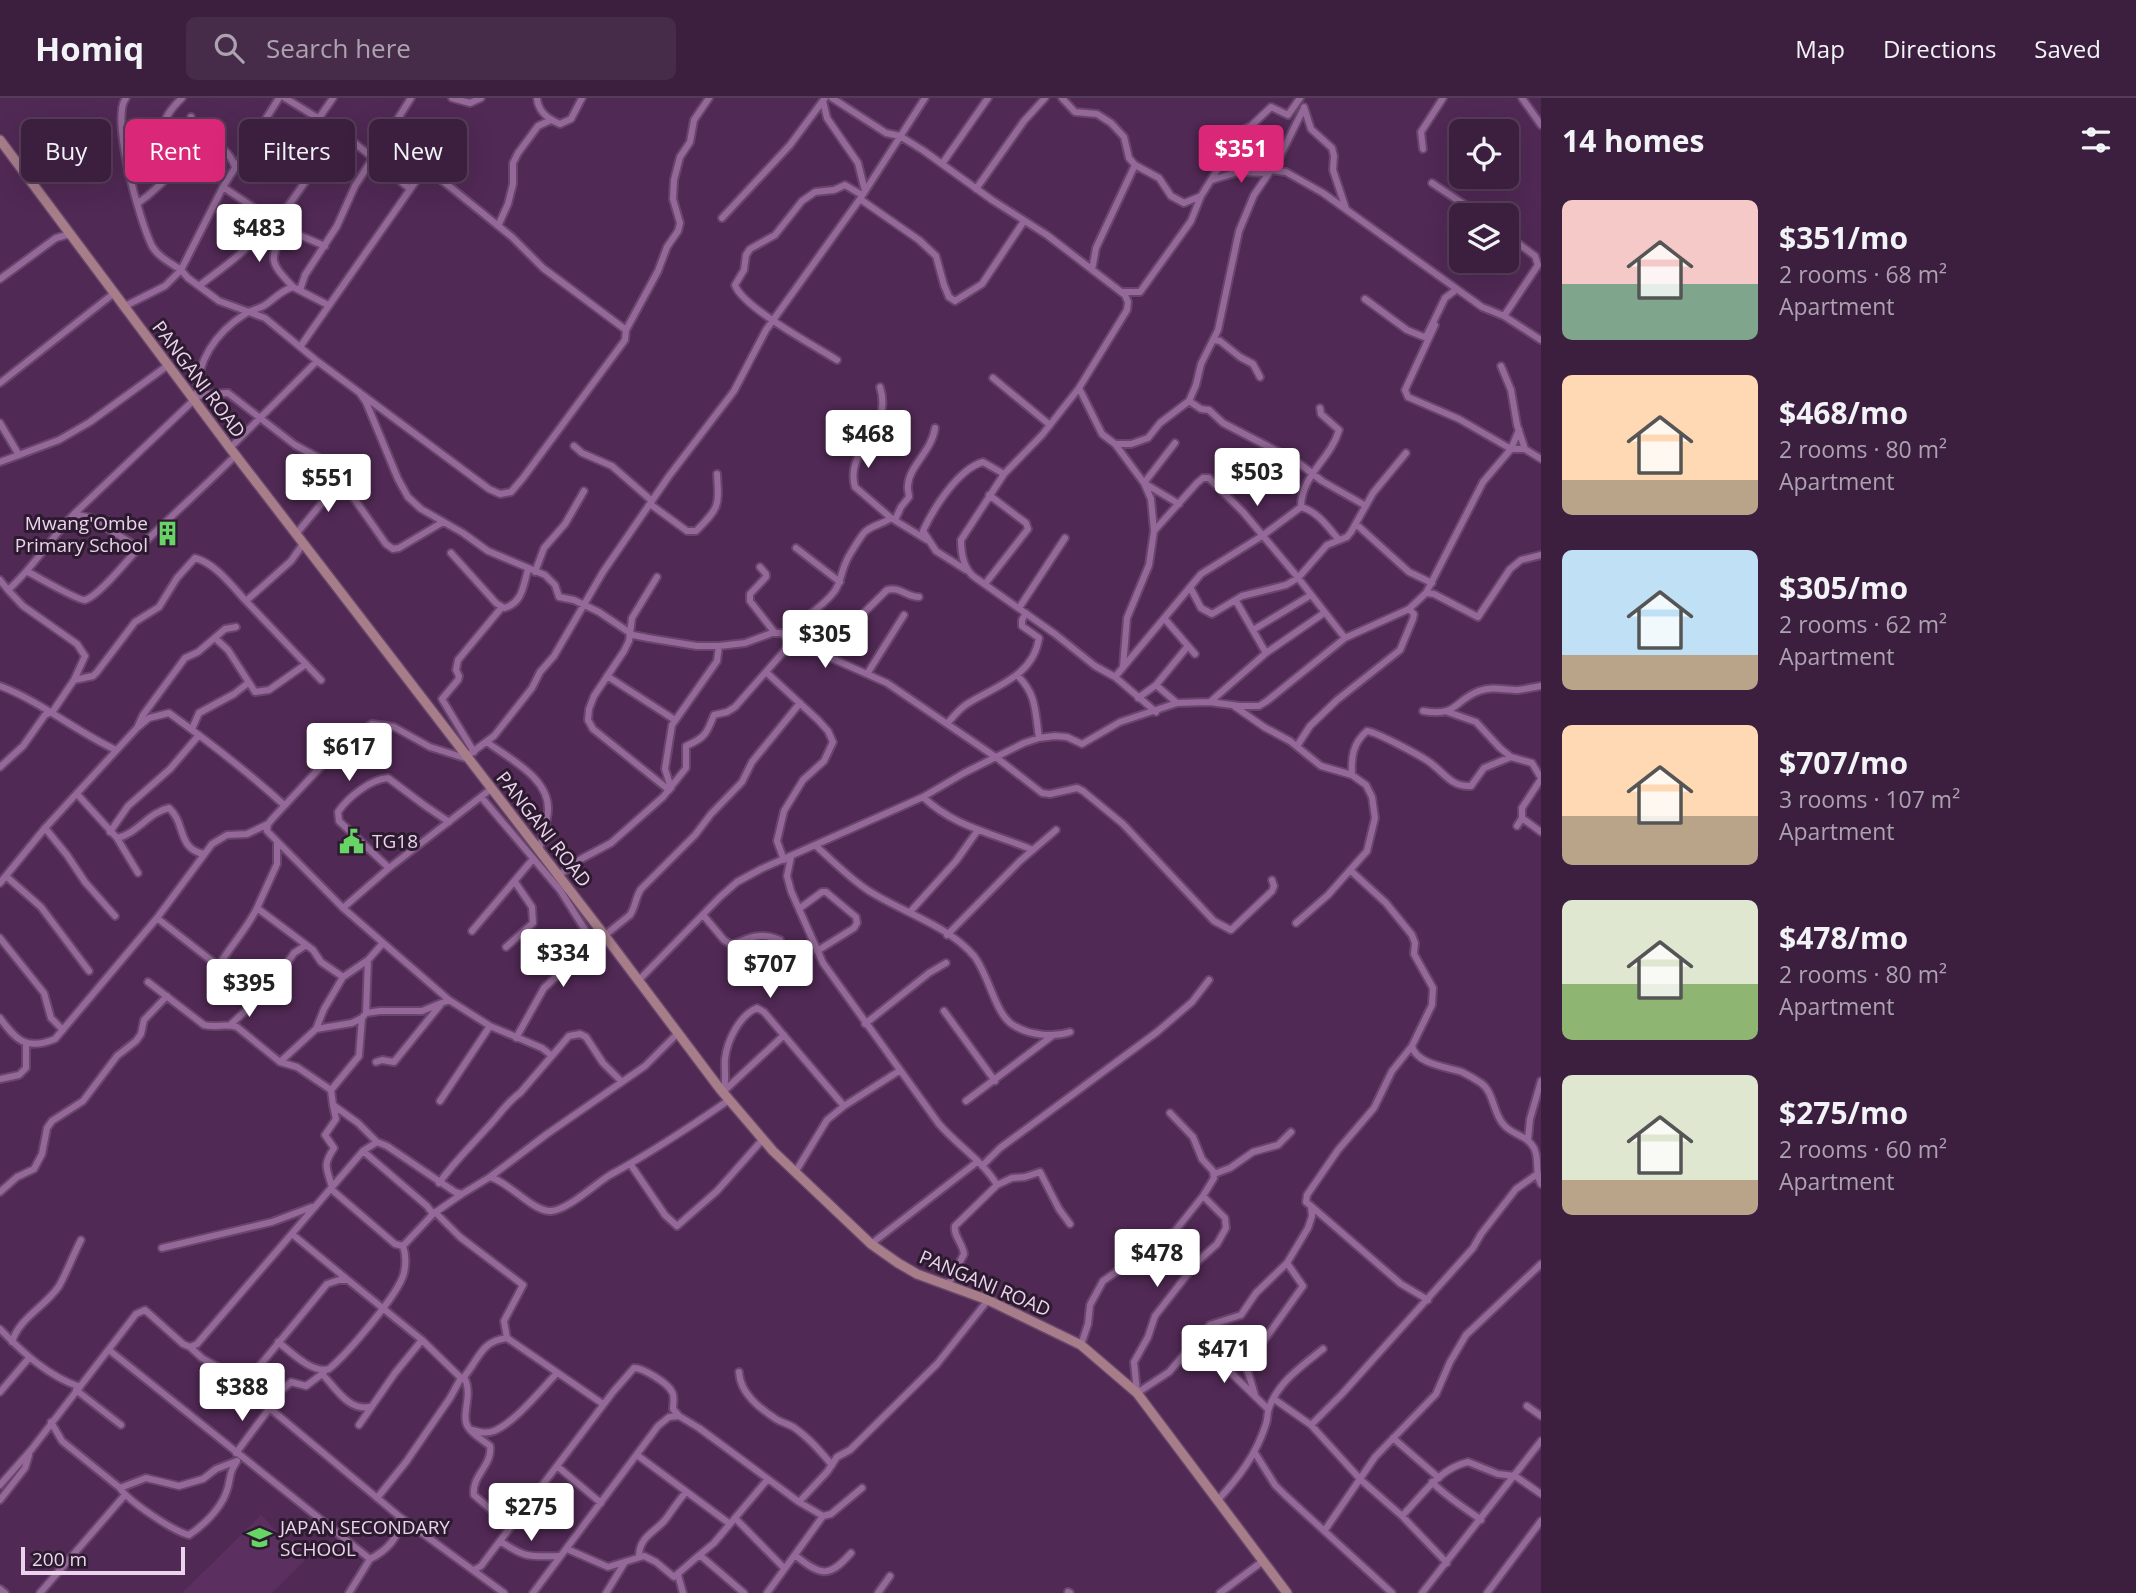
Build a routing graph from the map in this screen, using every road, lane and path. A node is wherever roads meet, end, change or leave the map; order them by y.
1 (125, 98) edge
2 (182, 98) edge
3 (279, 98) edge
4 (285, 98) edge
5 (333, 98) edge
6 (411, 98) edge
7 (452, 98) edge
8 (481, 98) edge
9 (537, 98) edge
10 (582, 98) edge
11 (709, 98) edge
12 (832, 98) edge
13 (925, 98) edge
14 (988, 98) edge
15 (1045, 98) edge
16 (1062, 98) edge
17 (1301, 98) edge
18 (1443, 98) edge
19 (1522, 98) edge
20 (824, 99) edge
21 (1304, 108) junction
22 (319, 118) junction
23 (167, 119) edge
24 (398, 119) edge
25 (551, 120) junction
26 (1541, 125) edge
27 (900, 136) junction
28 (1, 145) edge
29 (1423, 149) dead end
30 (225, 150) edge
31 (369, 155) edge
32 (369, 164) edge
33 (942, 164) junction
34 (1135, 165) junction
35 (235, 167) junction
36 (1269, 172) junction
37 (1212, 180) junction
38 (163, 182) edge
39 (402, 182) edge
40 (1432, 183) dead end
41 (223, 187) junction
42 (410, 189) junction
43 (976, 189) junction
44 (862, 195) junction
45 (1201, 196) junction
46 (138, 203) junction
47 (1462, 203) edge
48 (1346, 209) junction
49 (268, 217) junction
50 (722, 218) dead end
51 (279, 219) junction
52 (1024, 221) junction
53 (498, 226) junction
54 (287, 230) junction
55 (70, 234) junction
56 (1519, 244) edge
57 (325, 246) junction
58 (1539, 263) edge
59 (181, 270) junction
60 (1092, 270) junction
61 (0, 279) edge
62 (199, 286) junction
63 (296, 288) junction
64 (1457, 289) junction
65 (1121, 292) junction
66 (113, 294) junction
67 (1366, 299) dead end
68 (328, 304) junction
69 (123, 307) junction
70 (248, 312) junction
71 (1504, 316) junction
72 (775, 320) junction
73 (1435, 325) dead end
74 (626, 330) junction
75 (1214, 340) junction
76 (1541, 340) edge
77 (300, 346) junction
78 (837, 360) dead end
79 (317, 361) junction
80 (167, 366) junction
81 (1501, 366) dead end
82 (993, 377) dead end
83 (1260, 377) dead end
84 (0, 383) edge
85 (880, 387) dead end
86 (1079, 388) junction
87 (359, 392) junction
88 (195, 398) junction
89 (1189, 401) junction
90 (1321, 408) dead end
91 (262, 417) junction
92 (0, 423) edge
93 (1050, 425) junction
94 (935, 428) dead end
95 (1519, 430) junction
96 (1175, 443) dead end
97 (1115, 444) junction
98 (574, 446) dead end
99 (1511, 449) junction
100 (1525, 449) junction
101 (233, 452) junction
102 (1406, 453) dead end
103 (19, 455) junction
104 (1541, 459) edge
105 (0, 462) edge
106 (717, 474) dead end
107 (1004, 474) junction
108 (1311, 474) junction
109 (341, 480) junction
110 (1144, 483) junction
111 (584, 491) dead end
112 (989, 495) junction
113 (91, 499) junction
114 (651, 503) junction
115 (1179, 504) junction
116 (1366, 506) junction
117 (1300, 507) junction
118 (74, 514) junction
119 (91, 518) junction
120 (893, 519) junction
121 (443, 522) junction
122 (1356, 524) junction
123 (1154, 531) junction
124 (296, 534) junction
125 (1262, 536) junction
126 (1065, 538) dead end
127 (927, 540) junction
128 (1339, 540) junction
129 (303, 544) junction
130 (139, 548) junction
131 (796, 548) dead end
132 (451, 553) dead end
133 (1541, 555) edge
134 (760, 567) dead end
135 (965, 570) junction
136 (532, 571) junction
137 (27, 572) junction
138 (657, 577) dead end
139 (1298, 578) junction
140 (0, 580) edge
141 (840, 582) junction
142 (1432, 583) junction
143 (985, 584) junction
144 (1190, 587) junction
145 (8, 590) junction
146 (1426, 593) junction
147 (1311, 595) junction
148 (919, 597) dead end
149 (246, 601) junction
150 (1236, 601) junction
151 (583, 604) junction
152 (502, 607) junction
153 (1019, 608) junction
154 (1409, 609) junction
155 (1026, 613) junction
156 (1324, 613) junction
157 (904, 615) dead end
158 (1164, 618) junction
159 (236, 627) dead end
160 (1253, 630) junction
161 (629, 632) junction
162 (775, 633) junction
163 (784, 635) junction
164 (1345, 638) junction
165 (216, 639) junction
166 (793, 641) junction
167 (719, 646) junction
168 (1188, 646) junction
169 (1266, 653) junction
170 (1195, 654) dead end
171 (826, 656) junction
172 (306, 664) junction
173 (1122, 667) junction
174 (766, 672) junction
175 (867, 674) junction
176 (1018, 676) junction
177 (607, 677) junction
178 (1115, 677) junction
179 (74, 680) junction
180 (321, 680) dead end
181 (248, 683) junction
182 (1156, 685) junction
183 (0, 686) edge
184 (1541, 686) edge
185 (1138, 698) junction
186 (1209, 702) junction
187 (800, 703) junction
188 (1177, 703) junction
189 (1234, 706) junction
190 (52, 711) junction
191 (1156, 712) junction
192 (1423, 712) dead end
193 (1448, 712) junction
194 (675, 720) junction
195 (947, 724) junction
196 (137, 728) junction
197 (192, 729) junction
198 (199, 735) junction
199 (1039, 738) junction
200 (487, 742) junction
201 (1297, 746) junction
202 (116, 750) junction
203 (470, 756) junction
204 (1511, 757) junction
205 (997, 758) junction
206 (0, 767) edge
207 (1352, 775) junction
208 (1541, 778) edge
209 (491, 789) junction
210 (670, 789) junction
211 (78, 795) junction
212 (923, 797) junction
213 (482, 798) junction
214 (284, 805) junction
215 (1522, 818) junction
216 (449, 821) junction
217 (268, 824) junction
218 (1517, 826) dead end
219 (45, 828) junction
220 (978, 830) junction
221 (1056, 830) dead end
222 (110, 832) junction
223 (1541, 832) edge
224 (117, 838) junction
225 (276, 842) junction
226 (816, 846) junction
227 (539, 850) junction
228 (1033, 850) junction
229 (204, 854) junction
230 (533, 859) junction
231 (787, 859) junction
232 (389, 868) junction
233 (1350, 870) junction
234 (138, 873) dead end
235 (559, 875) junction
236 (7, 877) junction
237 (1272, 880) dead end
238 (515, 882) junction
239 (0, 883) edge
240 (257, 908) junction
241 (342, 908) junction
242 (800, 908) junction
243 (910, 912) junction
244 (703, 915) junction
245 (115, 916) dead end
246 (157, 918) junction
247 (1296, 923) dead end
248 (472, 930) dead end
249 (947, 935) junction
250 (605, 936) junction
251 (0, 938) edge
252 (780, 940) dead end
253 (383, 943) junction
254 (594, 944) junction
255 (306, 945) junction
256 (506, 947) dead end
257 (817, 951) junction
258 (368, 960) junction
259 (946, 963) dead end
260 (218, 967) junction
261 (89, 971) dead end
262 (343, 977) junction
263 (1209, 980) dead end
264 (638, 981) junction
265 (148, 982) dead end
266 (167, 996) junction
267 (258, 998) junction
268 (446, 1001) junction
269 (944, 1011) dead end
270 (364, 1016) junction
271 (0, 1018) edge
272 (865, 1024) junction
273 (230, 1025) junction
274 (490, 1026) junction
275 (316, 1029) junction
276 (63, 1030) junction
277 (1070, 1032) dead end
278 (678, 1033) junction
279 (783, 1035) junction
280 (1052, 1036) junction
281 (516, 1038) junction
282 (26, 1043) junction
283 (1412, 1046) junction
284 (551, 1055) junction
285 (280, 1062) junction
286 (376, 1062) dead end
287 (900, 1071) junction
288 (0, 1079) edge
289 (995, 1081) junction
290 (1541, 1081) edge
291 (622, 1082) junction
292 (331, 1090) junction
293 (726, 1096) junction
294 (440, 1101) dead end
295 (966, 1101) dead end
296 (333, 1105) junction
297 (844, 1105) junction
298 (1170, 1113) dead end
299 (1291, 1132) dead end
300 (763, 1139) junction
301 (1528, 1140) junction
302 (377, 1142) junction
303 (363, 1151) junction
304 (979, 1164) junction
305 (631, 1165) junction
306 (796, 1171) junction
307 (1214, 1174) junction
308 (1536, 1175) junction
309 (490, 1177) junction
310 (439, 1183) junction
311 (1541, 1184) edge
312 (997, 1185) junction
313 (331, 1188) junction
314 (0, 1192) edge
315 (462, 1194) junction
316 (1203, 1196) junction
317 (317, 1205) junction
318 (1311, 1206) junction
319 (434, 1213) junction
320 (1070, 1224) dead end
321 (292, 1234) junction
322 (81, 1241) dead end
323 (872, 1244) junction
324 (403, 1246) junction
325 (162, 1248) dead end
326 (1287, 1263) junction
327 (1541, 1264) edge
328 (348, 1280) junction
329 (948, 1285) junction
330 (988, 1300) junction
331 (1428, 1300) junction
332 (382, 1310) junction
333 (0, 1329) edge
334 (507, 1339) junction
335 (7, 1340) junction
336 (422, 1340) junction
337 (278, 1342) junction
338 (1081, 1346) junction
339 (1189, 1346) junction
340 (190, 1347) junction
341 (1323, 1349) dead end
342 (109, 1350) junction
343 (29, 1358) junction
344 (739, 1372) dead end
345 (323, 1373) junction
346 (556, 1374) junction
347 (463, 1378) junction
348 (243, 1386) junction
349 (78, 1388) junction
350 (284, 1388) dead end
351 (0, 1392) edge
352 (1137, 1393) junction
353 (1255, 1395) junction
354 (1274, 1399) junction
355 (603, 1404) junction
356 (1527, 1406) dead end
357 (370, 1407) junction
358 (269, 1409) junction
359 (1268, 1409) junction
360 (679, 1416) junction
361 (1541, 1416) edge
362 (51, 1422) junction
363 (121, 1425) dead end
364 (359, 1425) dead end
365 (1311, 1425) junction
366 (470, 1430) junction
367 (1393, 1438) junction
368 (1541, 1441) edge
369 (31, 1450) junction
370 (1255, 1453) junction
371 (637, 1455) junction
372 (238, 1457) junction
373 (832, 1465) junction
374 (557, 1466) junction
375 (1514, 1476) junction
376 (1439, 1478) junction
377 (767, 1480) junction
378 (1361, 1480) junction
379 (1432, 1482) junction
380 (0, 1485) edge
381 (120, 1488) junction
382 (862, 1488) dead end
383 (686, 1492) junction
384 (1541, 1494) edge
385 (124, 1496) junction
386 (377, 1498) junction
387 (0, 1500) edge
388 (1218, 1500) junction
389 (799, 1502) junction
390 (601, 1503) junction
391 (823, 1516) junction
392 (1402, 1516) junction
393 (400, 1517) junction
394 (1481, 1520) junction
395 (733, 1521) junction
396 (1541, 1521) edge
397 (510, 1526) junction
398 (1325, 1530) junction
399 (500, 1541) junction
400 (567, 1549) junction
401 (851, 1553) dead end
402 (559, 1556) junction
403 (639, 1556) junction
404 (796, 1556) junction
405 (697, 1557) junction
406 (370, 1559) junction
407 (1263, 1561) junction
408 (625, 1562) junction
409 (1447, 1563) junction
410 (784, 1568) junction
411 (474, 1570) junction
412 (678, 1575) junction
413 (890, 1576) dead end
414 (0, 1589) edge
415 (5, 1593) edge
416 (40, 1593) edge
417 (349, 1593) edge
418 (504, 1593) edge
419 (533, 1593) edge
420 (606, 1593) edge
421 (683, 1593) edge
422 (744, 1593) edge
423 (767, 1593) edge
424 (877, 1593) edge
425 (1220, 1593) edge
426 (1287, 1593) edge
427 (1392, 1593) edge
428 (1422, 1593) edge
429 (1487, 1593) edge

1 - 46 street
2 - 23 street
3 - 35 street
4 - 22 street
5 - 22 street
6 - 24 street
7 - 8 street
9 - 25 street
10 - 25 street
11 - 74 street
12 - 27 street
13 - 27 street
14 - 33 street
15 - 43 street
16 - 34 street
17 - 21 street
17 - 37 street
18 - 29 street
19 - 26 street
20 - 44 street
20 - 50 street
21 - 36 street
21 - 48 street
22 - 31 street
22 - 51 street
25 - 53 street
27 - 33 street
27 - 44 street
28 - 55 main road, PANGANI ROAD
30 - 35 street
32 - 57 street
33 - 43 street
34 - 45 street
34 - 60 street
35 - 41 street
36 - 37 street
36 - 48 street
36 - 75 street
37 - 45 street
38 - 46 street
39 - 42 street
40 - 47 street
41 - 49 street
41 - 59 street
42 - 53 street
42 - 68 street
43 - 52 street
44 - 52 street
44 - 72 street
44 - 72 street
45 - 65 street
46 - 59 street
48 - 64 street
49 - 51 street
49 - 62 street
51 - 54 street
52 - 60 street
53 - 74 street
54 - 57 street
54 - 63 street
55 - 61 street
55 - 66 main road, PANGANI ROAD
56 - 58 street
57 - 63 street
58 - 71 street
59 - 62 street
59 - 69 street
60 - 65 street
62 - 70 street
63 - 68 street
63 - 70 street
64 - 67 street
64 - 71 street
65 - 86 street
66 - 69 main road, PANGANI ROAD
66 - 84 street
68 - 77 street
69 - 80 main road, PANGANI ROAD
70 - 77 street
70 - 88 street
71 - 76 street
72 - 78 street
72 - 114 street
73 - 99 street
74 - 87 street
75 - 83 street
75 - 89 street
77 - 79 street
79 - 87 street
79 - 91 street
80 - 88 main road, PANGANI ROAD
80 - 103 street
81 - 95 street
82 - 93 street
85 - 120 street
86 - 93 street
86 - 97 street
87 - 121 street
88 - 91 street
88 - 101 main road, PANGANI ROAD
88 - 113 street
89 - 97 street
89 - 108 street
90 - 108 street
91 - 101 street
91 - 109 street
92 - 103 street
93 - 107 street
94 - 120 street
95 - 99 street
95 - 100 street
96 - 110 street
97 - 110 street
98 - 114 street
99 - 100 street
99 - 142 street
100 - 104 street
101 - 124 main road, PANGANI ROAD
101 - 130 street
102 - 116 street
103 - 105 street
106 - 114 street
107 - 112 street
107 - 127 street
108 - 116 street
108 - 117 street
109 - 121 street
109 - 124 street
110 - 115 street
110 - 123 street
111 - 136 street
112 - 135 street
112 - 143 street
113 - 118 street
113 - 119 street
114 - 151 street
115 - 123 street
115 - 125 street
116 - 122 street
117 - 125 street
117 - 128 street
118 - 119 street
118 - 137 street
119 - 130 street
120 - 127 street
120 - 141 street
121 - 136 street
122 - 128 street
122 - 142 street
123 - 173 street
124 - 129 main road, PANGANI ROAD
125 - 139 street
125 - 144 street
126 - 153 street
127 - 135 street
128 - 139 street
129 - 149 street
129 - 203 main road, PANGANI ROAD
130 - 137 street
131 - 141 street
132 - 152 street
133 - 146 street
134 - 162 street
135 - 143 street
136 - 151 street
136 - 152 street
137 - 145 street
138 - 161 street
139 - 147 street
139 - 150 street
140 - 145 street
141 - 163 street
142 - 146 street
143 - 153 street
144 - 150 street
144 - 158 street
145 - 179 street
146 - 154 street
147 - 156 street
147 - 160 street
148 - 171 street
149 - 172 street
149 - 179 street
150 - 160 street
151 - 161 street
151 - 200 street
152 - 203 street
153 - 155 street
154 - 164 street
154 - 201 street
155 - 176 street
155 - 178 street
156 - 164 street
156 - 169 street
157 - 175 street
158 - 168 street
158 - 173 street
159 - 165 street
160 - 169 street
161 - 167 street
161 - 177 street
162 - 163 street
162 - 167 street
163 - 166 street
164 - 189 street
165 - 181 street
165 - 196 street
166 - 171 street
166 - 174 street
167 - 194 street
168 - 170 street
168 - 182 street
169 - 186 street
171 - 175 street
172 - 180 street
172 - 181 street
173 - 178 street
174 - 187 street
174 - 210 street
175 - 195 street
176 - 195 street
176 - 199 street
177 - 194 street
177 - 210 street
178 - 185 street
179 - 190 street
181 - 197 street
182 - 185 street
182 - 188 street
183 - 190 street
184 - 193 street
185 - 191 street
186 - 188 street
186 - 189 street
187 - 231 street
187 - 250 street
188 - 191 street
189 - 201 street
190 - 202 street
190 - 206 street
191 - 199 street
192 - 193 street
193 - 204 street
194 - 210 street
195 - 205 street
196 - 197 street
196 - 202 street
197 - 198 street
198 - 214 street
198 - 222 street
199 - 205 street
200 - 203 street
200 - 227 street
201 - 207 street
202 - 211 street
203 - 209 main road, PANGANI ROAD
203 - 214 street
204 - 207 street
204 - 208 street
205 - 212 street
205 - 237 street
207 - 233 street
208 - 215 street
209 - 213 street
209 - 227 main road, PANGANI ROAD
210 - 235 street
211 - 219 street
211 - 222 street
212 - 220 street
212 - 226 street
213 - 216 street
213 - 230 street
214 - 217 street
215 - 218 street
215 - 223 street
216 - 232 street
216 - 232 street
217 - 225 street
217 - 229 street
219 - 236 street
219 - 245 street
220 - 228 street
220 - 243 street
221 - 228 street
222 - 224 street
224 - 229 street
224 - 234 street
225 - 240 street
225 - 241 street
226 - 231 street
226 - 243 street
227 - 235 main road, PANGANI ROAD
228 - 249 street
229 - 246 street
230 - 238 street
230 - 254 street
231 - 242 street
231 - 244 street
232 - 241 street
233 - 247 street
233 - 283 street
235 - 250 main road, PANGANI ROAD
236 - 239 street
236 - 261 street
238 - 248 street
238 - 256 street
240 - 255 street
240 - 260 street
241 - 253 street
242 - 257 street
242 - 257 street
243 - 249 street
244 - 252 street
244 - 264 street
246 - 260 street
246 - 276 street
249 - 280 street
250 - 254 street
250 - 264 main road, PANGANI ROAD
251 - 276 street
253 - 258 street
253 - 268 street
254 - 281 street
255 - 262 street
255 - 267 street
257 - 272 street
258 - 262 street
258 - 270 street
259 - 272 street
260 - 267 street
262 - 275 street
263 - 304 street
264 - 278 main road, PANGANI ROAD
265 - 266 street
266 - 273 street
266 - 314 street
267 - 273 street
268 - 270 street
268 - 274 street
268 - 286 street
269 - 289 street
270 - 275 street
270 - 292 street
271 - 282 street
272 - 287 street
273 - 285 street
274 - 281 street
274 - 294 street
275 - 285 street
276 - 282 street
277 - 280 street
278 - 291 street
278 - 293 main road, PANGANI ROAD
279 - 293 street
279 - 293 street
279 - 297 street
280 - 289 street
281 - 284 street
282 - 288 street
283 - 301 street
283 - 318 street
284 - 291 street
284 - 310 street
285 - 292 street
287 - 297 street
287 - 304 street
289 - 295 street
290 - 301 street
291 - 309 street
292 - 296 street
293 - 300 main road, PANGANI ROAD
293 - 305 street
296 - 302 street
296 - 313 street
297 - 306 street
298 - 307 street
299 - 307 street
300 - 305 street
300 - 306 main road, PANGANI ROAD
301 - 308 street
302 - 303 street
302 - 310 street
303 - 313 street
303 - 319 street
304 - 312 street
304 - 323 street
305 - 309 street
306 - 323 main road, PANGANI ROAD
307 - 316 street
308 - 311 street
308 - 331 street
309 - 315 street
310 - 315 street
312 - 320 street
312 - 329 street
313 - 317 street
313 - 324 street
315 - 319 street
316 - 338 street
316 - 352 street
317 - 321 street
317 - 325 street
318 - 326 street
318 - 331 street
319 - 324 street
319 - 334 street
321 - 328 street
321 - 340 street
322 - 335 street
323 - 329 main road, PANGANI ROAD
324 - 332 street
326 - 339 street
326 - 353 street
327 - 367 street
328 - 332 street
328 - 337 street
329 - 330 main road, PANGANI ROAD
330 - 338 main road, PANGANI ROAD
330 - 373 street
331 - 365 street
332 - 336 street
332 - 345 street
333 - 335 street
334 - 346 street
334 - 347 street
335 - 343 street
336 - 347 street
336 - 357 street
337 - 345 street
337 - 348 street
338 - 352 main road, PANGANI ROAD
339 - 352 street
339 - 353 street
340 - 342 street
340 - 348 street
341 - 354 street
342 - 349 street
342 - 372 street
343 - 349 street
343 - 351 street
344 - 373 street
345 - 350 street
345 - 357 street
346 - 355 street
346 - 366 street
347 - 366 street
347 - 386 street
348 - 358 street
349 - 362 street
349 - 363 street
352 - 388 main road, PANGANI ROAD
353 - 359 street
354 - 359 street
354 - 365 street
355 - 360 street
355 - 374 street
356 - 361 street
357 - 364 street
358 - 372 street
358 - 386 street
359 - 370 street
360 - 371 street
360 - 377 street
362 - 369 street
362 - 381 street
365 - 378 street
366 - 397 street
367 - 376 street
367 - 378 street
368 - 375 street
369 - 380 street
369 - 387 street
370 - 388 street
370 - 398 street
371 - 383 street
371 - 390 street
372 - 381 street
372 - 385 street
372 - 406 street
373 - 389 street
374 - 390 street
374 - 397 street
375 - 376 street
375 - 384 street
375 - 394 street
376 - 379 street
377 - 389 street
377 - 395 street
378 - 392 street
378 - 398 street
379 - 392 street
379 - 394 street
381 - 385 street
382 - 391 street
383 - 395 street
383 - 403 street
385 - 416 street
386 - 393 street
388 - 407 main road, PANGANI ROAD
389 - 391 street
390 - 400 street
391 - 404 street
392 - 409 street
393 - 406 street
393 - 411 street
394 - 409 street
395 - 405 street
395 - 410 street
396 - 429 street
397 - 399 street
398 - 427 street
399 - 402 street
399 - 411 street
400 - 402 street
400 - 408 street
401 - 404 street
402 - 419 street
403 - 408 street
403 - 412 street
404 - 410 street
405 - 412 street
405 - 422 street
406 - 417 street
407 - 425 street
407 - 426 main road, PANGANI ROAD
408 - 420 street
409 - 428 street
410 - 423 street
411 - 418 street
412 - 421 street
413 - 424 street
414 - 415 street

